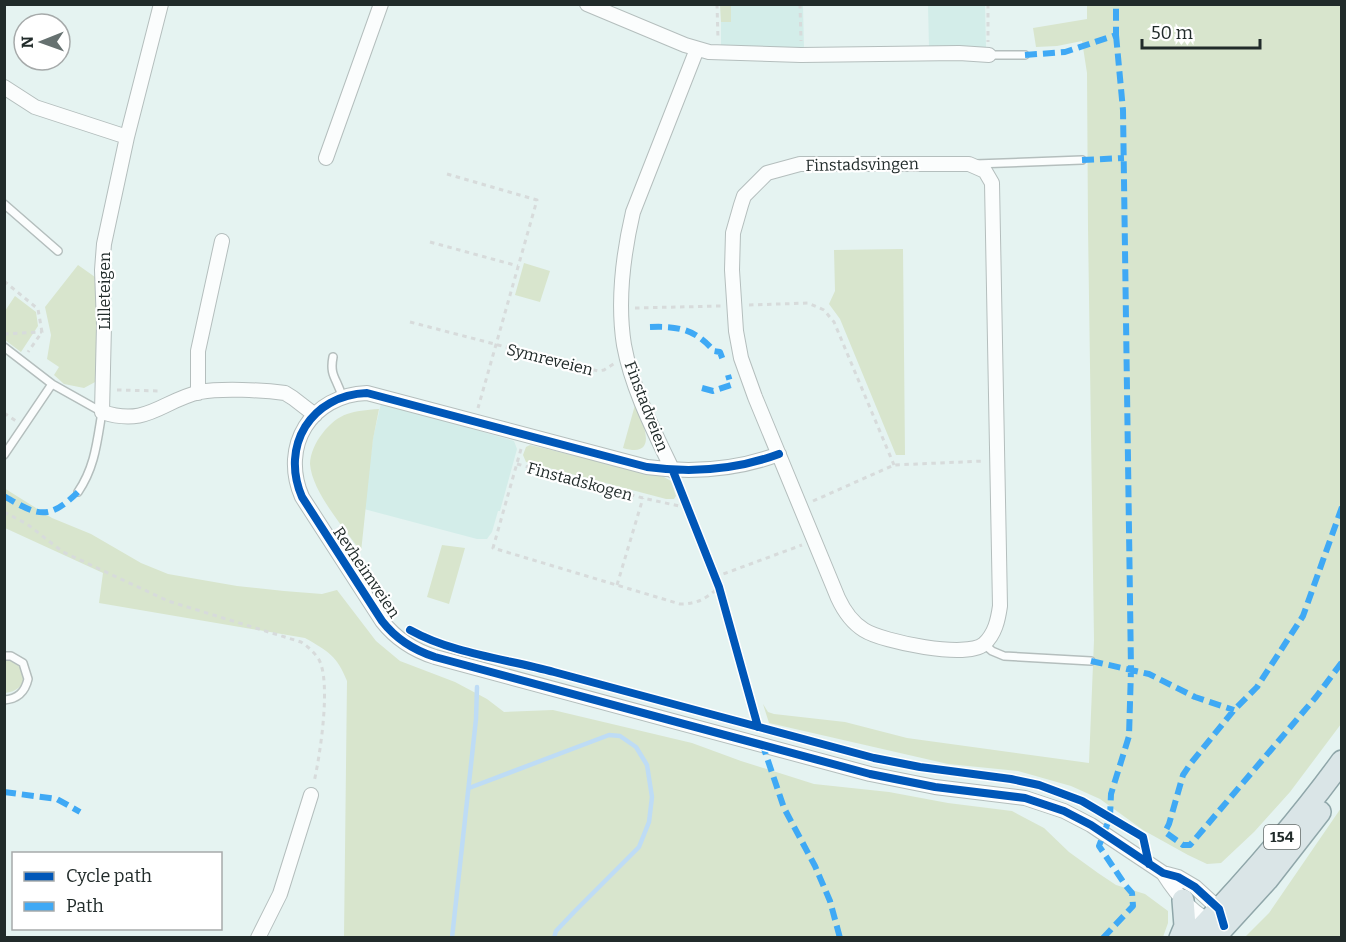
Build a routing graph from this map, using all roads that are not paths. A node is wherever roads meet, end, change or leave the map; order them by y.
1 (161, 4) edge
2 (381, 4) edge
3 (587, 4) edge
4 (697, 49) junction
5 (988, 55) joint
6 (1025, 55) dead end
7 (4, 87) edge
8 (127, 137) junction
9 (326, 158) dead end
10 (1082, 160) dead end
11 (969, 164) junction
12 (4, 204) edge
13 (222, 241) dead end
14 (58, 251) dead end
15 (4, 347) edge
16 (333, 357) dead end
17 (52, 384) junction
18 (198, 393) junction
19 (342, 397) junction
20 (102, 412) junction
21 (315, 415) junction
22 (778, 454) junction
23 (4, 455) edge
24 (673, 471) junction
25 (78, 492) dead end
26 (984, 644) junction
27 (4, 656) edge
28 (1091, 661) dead end
29 (4, 700) edge
30 (1341, 761) edge
31 (1341, 783) edge
32 (311, 795) road end
33 (1163, 873) junction
34 (1183, 900) junction
35 (1216, 923) edge
36 (258, 938) edge
37 (1180, 938) edge
38 (1192, 938) edge

1 - 8 street, Lilleteigen
2 - 9 street
3 - 4 street
4 - 5 street
4 - 24 street, Finstadveien
5 - 6 lane
7 - 8 street
8 - 20 street, Lilleteigen
10 - 11 lane, Finstadsvingen
11 - 22 street, Finstadsvingen
11 - 26 street
12 - 14 lane
13 - 18 street
15 - 17 lane
16 - 19 lane
17 - 20 lane
17 - 23 lane
18 - 20 street
18 - 21 street
19 - 21 street, Revheimveien
19 - 24 street, Revheimveien
20 - 25 lane
21 - 33 street, Revheimveien
22 - 24 street
22 - 26 street, Finstadsvingen
26 - 28 lane
27 - 29 lane
30 - 35 main road, 154
31 - 35 main road, 154
32 - 36 street
33 - 34 street, Revheimveien
33 - 35 street, Revheimveien
34 - 35 street, Revheimveien
34 - 37 main road
35 - 38 main road, 154

